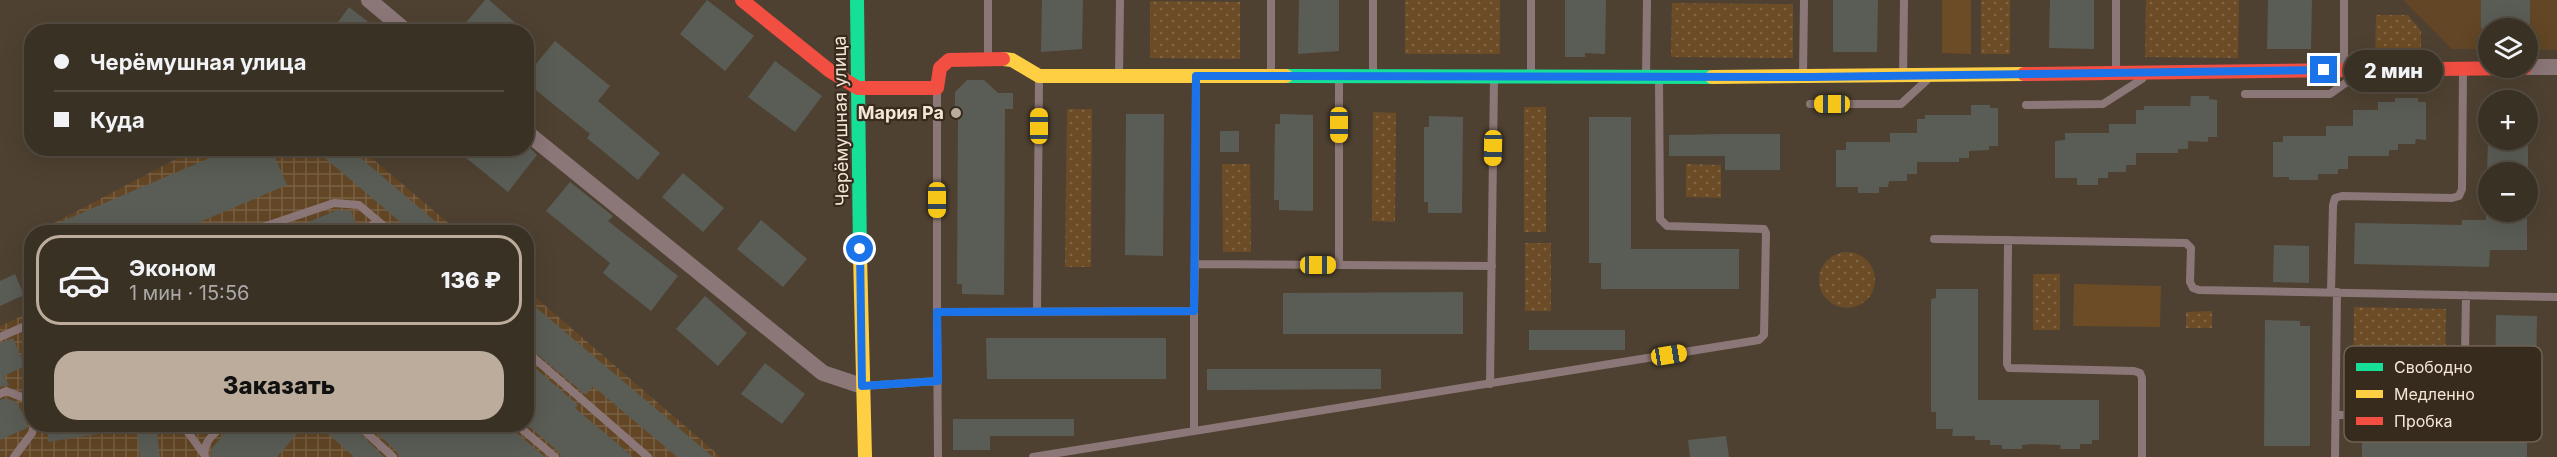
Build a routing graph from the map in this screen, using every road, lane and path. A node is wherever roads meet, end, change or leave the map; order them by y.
1 (369, 0) edge
2 (742, 0) edge
3 (857, 0) edge
4 (988, 0) edge
5 (1120, 0) edge
6 (1271, 0) edge
7 (1373, 0) edge
8 (1530, 0) edge
9 (1804, 0) edge
10 (1904, 0) edge
11 (2116, 0) edge
12 (2344, 0) edge
13 (1647, 1) edge
14 (398, 24) edge
15 (988, 59) junction
16 (2557, 67) edge
17 (2463, 68) junction
18 (2478, 68) edge
19 (2538, 68) edge
20 (2344, 70) junction
21 (2364, 70) junction
22 (2152, 72) junction
23 (2116, 73) junction
24 (1903, 75) junction
25 (1931, 75) junction
26 (1040, 76) junction
27 (1119, 76) junction
28 (1196, 76) junction
29 (1271, 76) junction
30 (1339, 76) junction
31 (1373, 76) junction
32 (1494, 76) junction
33 (1531, 76) junction
34 (1652, 77) junction
35 (1803, 77) junction
36 (858, 88) junction
37 (937, 88) junction
38 (2245, 94) dead end
39 (1810, 104) dead end
40 (2026, 105) dead end
41 (534, 138) edge
42 (377, 220) junction
43 (269, 225) edge
44 (372, 225) edge
45 (383, 225) edge
46 (1934, 239) dead end
47 (2008, 240) junction
48 (1195, 264) junction
49 (1339, 265) junction
50 (1492, 266) junction
51 (2334, 292) junction
52 (2466, 295) junction
53 (2557, 297) edge
54 (1037, 311) junction
55 (1194, 311) junction
56 (937, 312) junction
57 (24, 327) edge
58 (0, 337) edge
59 (2465, 346) edge
60 (534, 358) edge
61 (938, 381) junction
62 (1490, 384) junction
63 (862, 386) junction
64 (0, 394) edge
65 (24, 398) edge
66 (2336, 415) junction
67 (2344, 415) edge
68 (1194, 431) junction
69 (32, 432) edge
70 (188, 432) edge
71 (216, 432) edge
72 (366, 432) edge
73 (525, 432) edge
74 (204, 455) edge
75 (14, 457) edge
76 (393, 457) edge
77 (555, 457) edge
78 (648, 457) edge
79 (865, 457) edge
80 (938, 457) edge
81 (1033, 457) edge
82 (2142, 457) edge
83 (2335, 457) edge

1 - 14 street
2 - 36 street
3 - 36 street, Черёмушная улица
4 - 15 lane
5 - 27 lane
6 - 29 lane
7 - 31 lane
8 - 33 lane
9 - 35 lane
10 - 24 lane
11 - 23 lane
12 - 20 lane
13 - 34 lane
15 - 26 street
15 - 37 street
16 - 19 street
17 - 18 street
17 - 21 street
17 - 51 lane
20 - 21 street
20 - 22 street
21 - 38 lane
22 - 23 street
22 - 40 lane
23 - 25 street
24 - 25 street
24 - 35 street
25 - 39 lane
26 - 27 street
26 - 54 lane
27 - 28 street
28 - 29 street
28 - 48 lane
29 - 30 street
30 - 31 street
30 - 49 lane
31 - 32 street
32 - 33 street
32 - 50 lane
33 - 34 street
34 - 35 street
34 - 62 lane
36 - 37 street
36 - 63 street, Черёмушная улица
37 - 56 lane
41 - 63 street
42 - 43 lane
42 - 44 lane
42 - 45 lane
46 - 47 lane
47 - 51 lane
47 - 82 lane
48 - 49 lane
48 - 55 lane
49 - 50 lane
50 - 62 lane
51 - 52 lane
51 - 66 lane
52 - 53 lane
52 - 59 lane
54 - 55 lane
54 - 56 lane
55 - 68 lane
56 - 61 lane
57 - 58 lane
60 - 78 lane
61 - 63 lane
61 - 80 lane
62 - 68 lane
63 - 79 street, Черёмушная улица
64 - 65 lane
66 - 67 lane
66 - 83 lane
68 - 81 lane
69 - 75 lane
70 - 74 lane
71 - 74 lane
72 - 76 lane
73 - 77 lane

